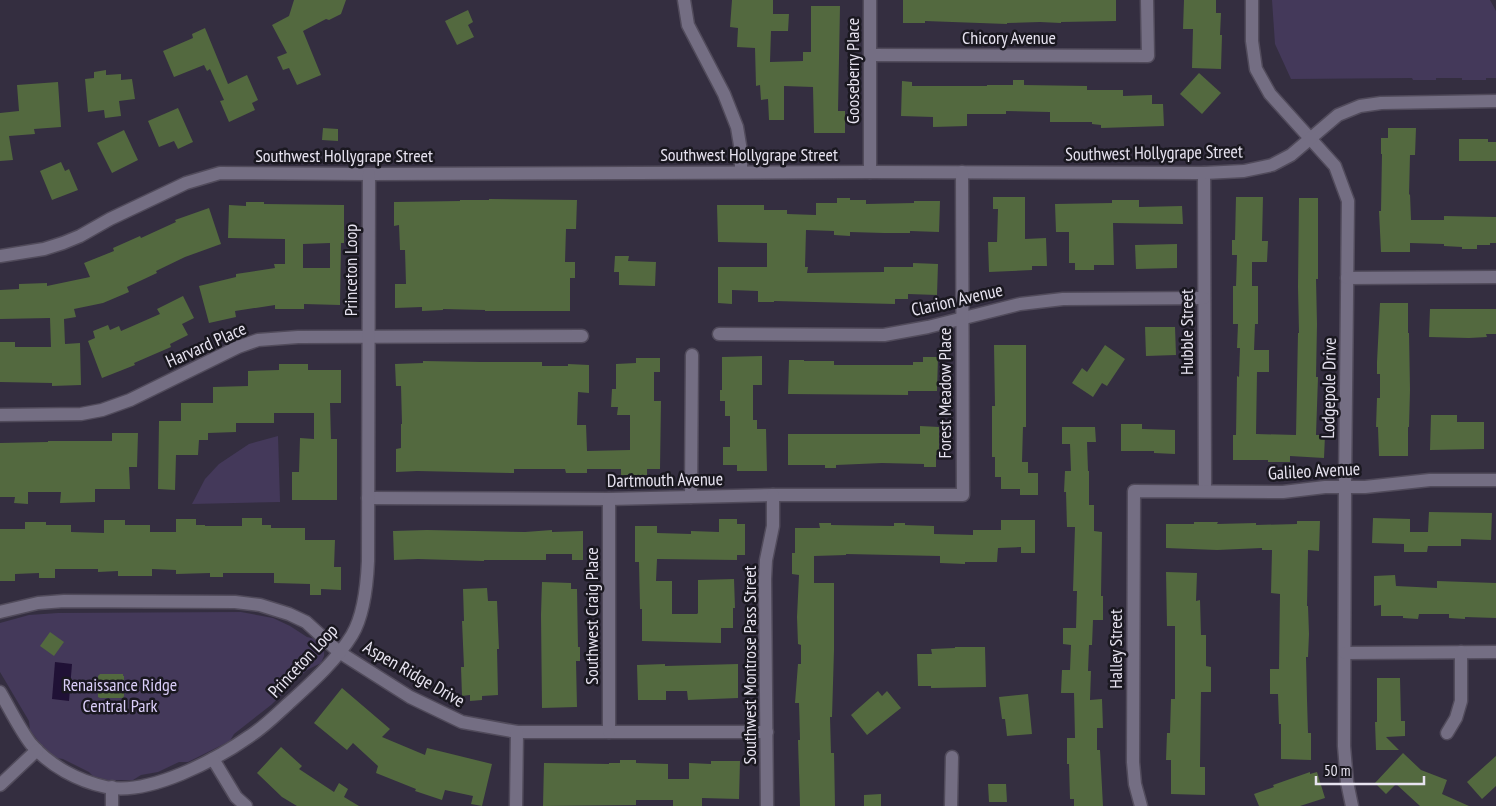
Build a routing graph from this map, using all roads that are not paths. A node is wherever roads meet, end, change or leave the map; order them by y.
1 (684, 0) edge
2 (870, 0) edge
3 (1147, 0) edge
4 (1252, 0) edge
5 (870, 55) junction
6 (1496, 101) edge
7 (1311, 138) junction
8 (741, 172) junction
9 (870, 172) junction
10 (962, 172) junction
11 (1204, 172) junction
12 (369, 174) junction
13 (0, 256) edge
14 (1496, 277) edge
15 (1348, 278) junction
16 (1204, 298) junction
17 (963, 317) junction
18 (719, 334) dead end
19 (369, 336) junction
20 (582, 336) dead end
21 (692, 355) dead end
22 (0, 415) edge
23 (1496, 480) edge
24 (1345, 486) junction
25 (1134, 491) joint
26 (1205, 491) junction
27 (773, 495) junction
28 (963, 495) joint
29 (691, 497) junction
30 (368, 498) junction
31 (609, 499) junction
32 (0, 612) edge
33 (339, 652) junction
34 (1461, 652) junction
35 (1496, 652) edge
36 (1345, 653) junction
37 (0, 692) edge
38 (517, 732) junction
39 (609, 732) junction
40 (767, 732) junction
41 (1447, 733) dead end
42 (37, 750) junction
43 (952, 757) dead end
44 (213, 759) junction
45 (0, 785) edge
46 (112, 788) junction
47 (112, 806) edge
48 (246, 806) edge
49 (516, 806) edge
50 (767, 806) edge
51 (951, 806) edge
52 (1141, 806) edge
53 (1352, 806) edge

1 - 8 street
2 - 5 street, Gooseberry Place
3 - 5 street, Chicory Avenue
4 - 7 street, Lodgepole Drive
5 - 9 street, Gooseberry Place
6 - 7 street, Southwest Hollygrape Street
7 - 11 street, Southwest Hollygrape Street
7 - 15 street, Lodgepole Drive
8 - 9 street, Southwest Hollygrape Street
8 - 12 street, Southwest Hollygrape Street
9 - 10 street, Southwest Hollygrape Street
10 - 11 street, Southwest Hollygrape Street
10 - 17 street, Forest Meadow Place
11 - 16 street, Hubble Street
12 - 13 street, Southwest Hollygrape Street
12 - 19 street, Princeton Loop
14 - 15 street
15 - 24 street, Lodgepole Drive
16 - 17 street, Clarion Avenue
16 - 26 street, Hubble Street
17 - 18 street, Clarion Avenue
17 - 28 street, Forest Meadow Place
19 - 20 street, Harvard Place
19 - 22 street, Harvard Place
19 - 30 street, Princeton Loop
21 - 29 street
23 - 24 street, Galileo Avenue
24 - 26 street, Galileo Avenue
24 - 36 street, Lodgepole Drive
25 - 26 street, Galileo Avenue
25 - 52 street, Halley Street
27 - 28 street, Dartmouth Avenue
27 - 29 street, Dartmouth Avenue
27 - 40 street, Southwest Montrose Pass Street
29 - 31 street, Dartmouth Avenue
30 - 31 street, Dartmouth Avenue
30 - 33 street, Princeton Loop
31 - 39 street, Southwest Craig Place
32 - 33 street, Aspen Ridge Drive
33 - 38 street, Aspen Ridge Drive
33 - 44 street, Princeton Loop
34 - 35 street
34 - 36 street
34 - 41 street
36 - 53 street, Lodgepole Drive
37 - 42 street, Princeton Loop
38 - 39 street, Aspen Ridge Drive
38 - 49 street
39 - 40 street, Aspen Ridge Drive
40 - 50 street, Southwest Montrose Pass Street
42 - 45 street
42 - 46 street, Princeton Loop
43 - 51 street
44 - 46 street, Princeton Loop
44 - 48 street
46 - 47 street

